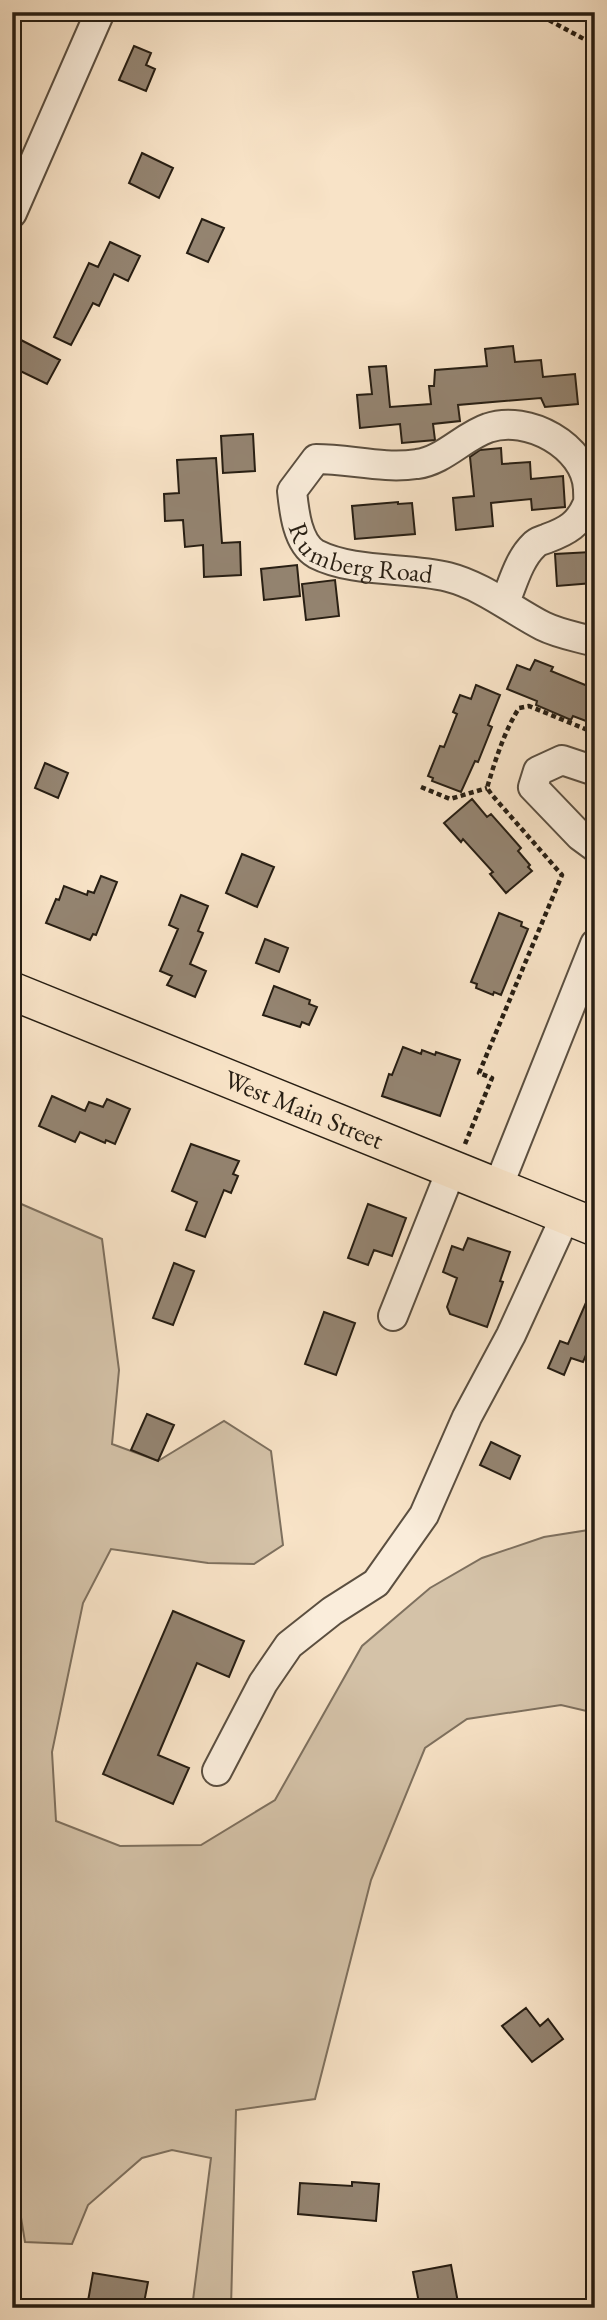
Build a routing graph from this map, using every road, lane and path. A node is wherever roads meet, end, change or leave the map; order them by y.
1 (100, 12) edge
2 (534, 12) edge
3 (595, 45) edge
4 (12, 213) edge
5 (505, 602) junction
6 (595, 642) edge
7 (595, 733) edge
8 (595, 771) edge
9 (421, 787) dead end
10 (486, 788) junction
11 (595, 847) edge
12 (595, 944) edge
13 (12, 992) edge
14 (458, 1156) junction
15 (498, 1187) junction
16 (580, 1221) edge
17 (393, 1316) dead end
18 (217, 1771) dead end

1 - 4 street
2 - 3 path
5 - 5 street, Rumberg Road
5 - 6 street, Rumberg Road
7 - 10 path
8 - 11 street
9 - 10 path
10 - 14 path
12 - 15 street
13 - 14 main road, West Main Street
14 - 15 main road, West Main Street
14 - 17 street
15 - 16 main road, West Main Street
16 - 18 street

